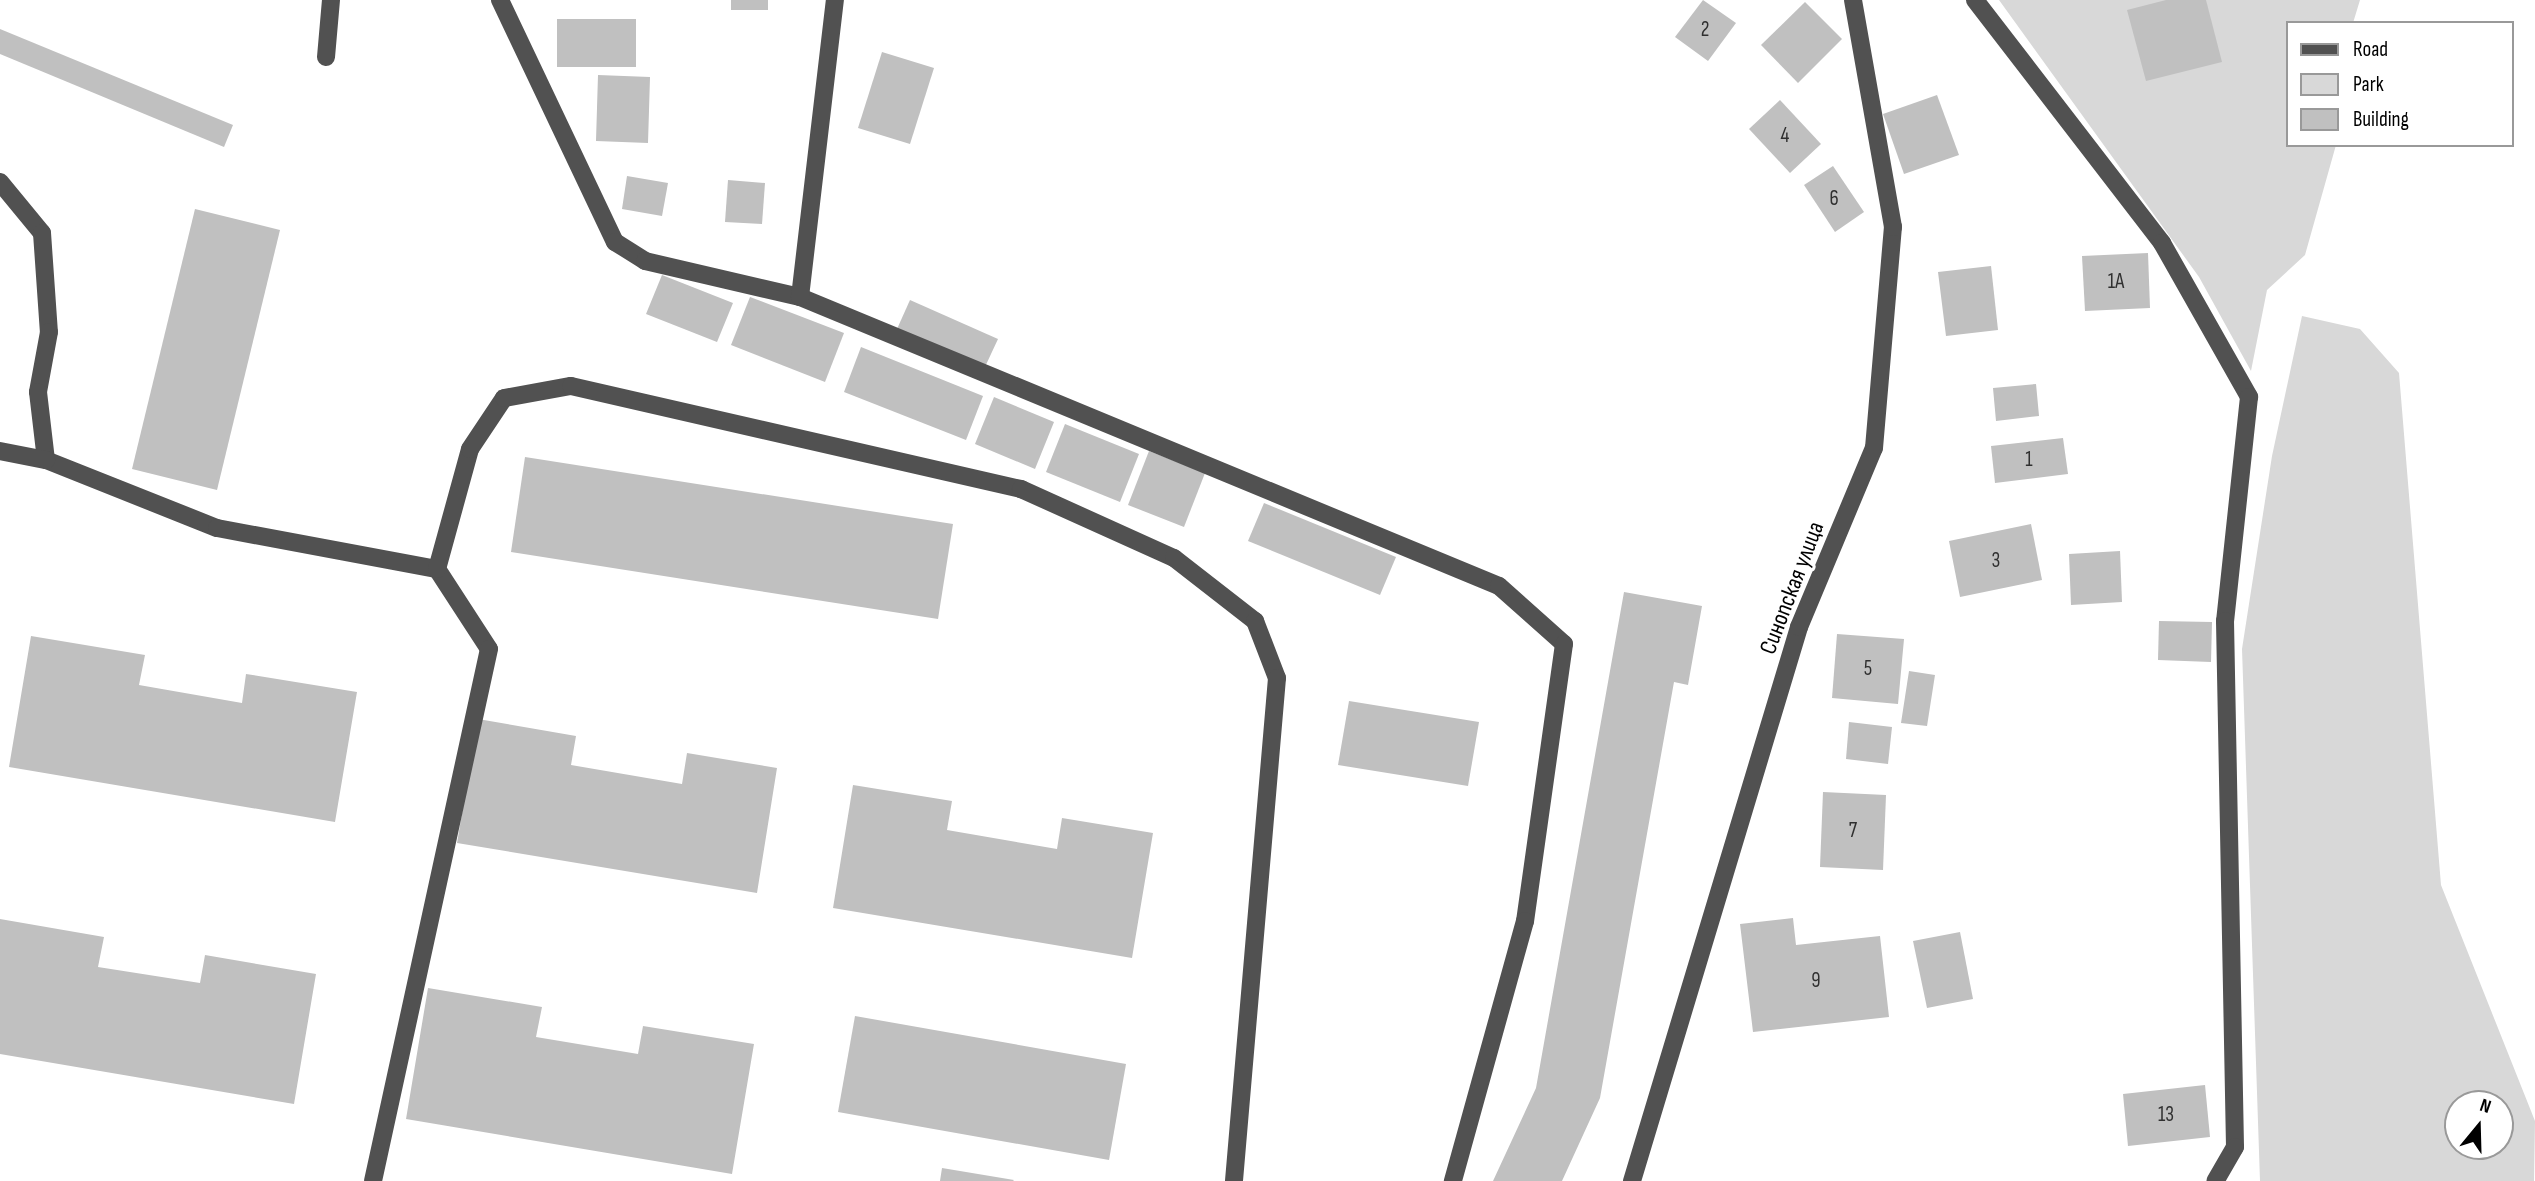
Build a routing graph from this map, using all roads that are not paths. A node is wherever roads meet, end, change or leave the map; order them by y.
1 (331, 0) edge
2 (500, 0) edge
3 (835, 0) edge
4 (1853, 0) edge
5 (1975, 0) edge
6 (326, 57) dead end
7 (0, 182) edge
8 (800, 297) junction
9 (0, 451) edge
10 (46, 460) junction
11 (437, 569) junction
12 (373, 1181) edge
13 (1234, 1181) edge
14 (1453, 1181) edge
15 (1632, 1181) edge
16 (2215, 1181) edge

1 - 6 street
2 - 8 street
3 - 8 street
4 - 15 street, Синопская улица
5 - 16 street
7 - 10 street
8 - 14 street
9 - 10 street
10 - 11 street
11 - 12 street
11 - 13 street

